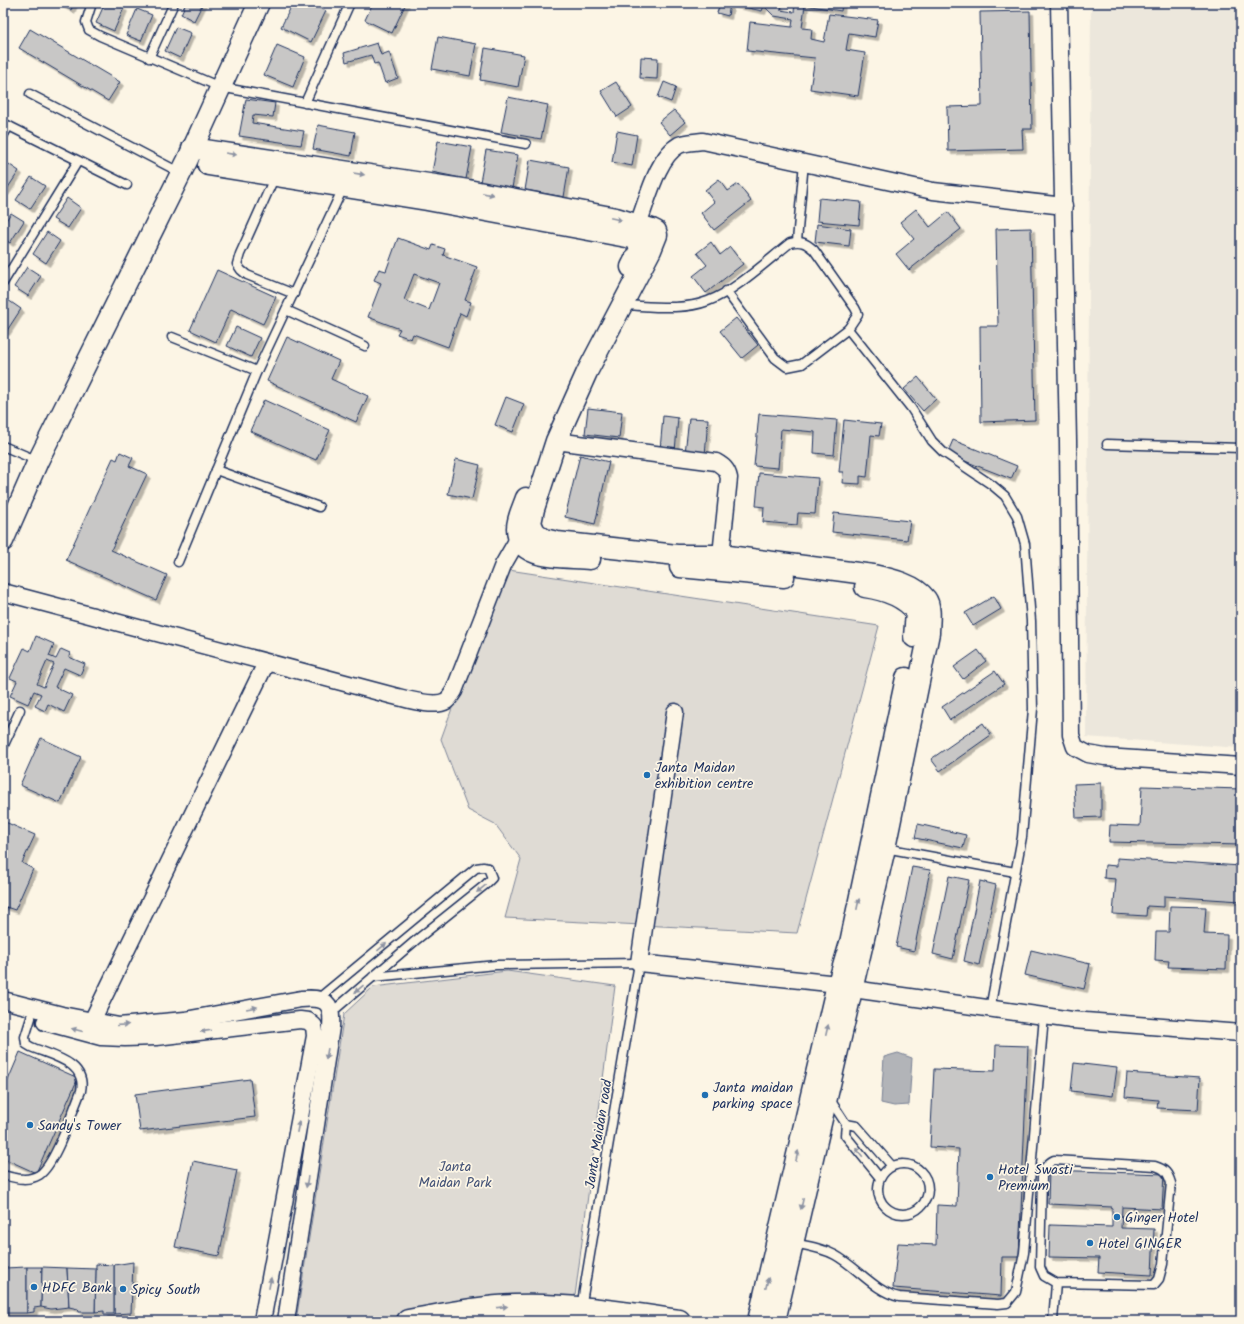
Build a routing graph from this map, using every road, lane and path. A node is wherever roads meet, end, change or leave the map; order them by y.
1 (92, 3) edge
2 (174, 3) edge
3 (259, 3) edge
4 (350, 3) edge
5 (1059, 3) edge
6 (149, 58) junction
7 (220, 87) junction
8 (30, 94) dead end
9 (305, 103) junction
10 (6, 124) edge
11 (3, 136) edge
12 (526, 144) dead end
13 (78, 161) junction
14 (187, 161) junction
15 (804, 162) junction
16 (275, 176) junction
17 (127, 185) dead end
18 (344, 186) junction
19 (1064, 206) junction
20 (638, 224) junction
21 (797, 241) junction
22 (3, 283) edge
23 (726, 291) junction
24 (294, 294) junction
25 (622, 305) junction
26 (286, 310) junction
27 (848, 329) junction
28 (172, 337) dead end
29 (365, 346) dead end
30 (257, 371) junction
31 (556, 441) junction
32 (1107, 444) dead end
33 (3, 446) edge
34 (1241, 448) edge
35 (38, 461) junction
36 (216, 470) junction
37 (319, 507) dead end
38 (518, 539) junction
39 (3, 542) edge
40 (721, 555) junction
41 (178, 562) dead end
42 (3, 592) edge
43 (266, 663) junction
44 (20, 710) dead end
45 (675, 712) dead end
46 (3, 747) edge
47 (1241, 766) edge
48 (885, 848) junction
49 (1015, 872) junction
50 (639, 963) junction
51 (373, 976) junction
52 (845, 987) junction
53 (318, 998) junction
54 (3, 1000) edge
55 (990, 1009) junction
56 (3, 1011) edge
57 (332, 1012) junction
58 (1044, 1016) junction
59 (31, 1018) junction
60 (92, 1021) junction
61 (1241, 1033) edge
62 (828, 1096) junction
63 (846, 1124) junction
64 (892, 1166) junction
65 (3, 1175) edge
66 (880, 1178) junction
67 (793, 1243) junction
68 (1056, 1283) junction
69 (581, 1309) junction
70 (262, 1321) edge
71 (286, 1321) edge
72 (408, 1321) edge
73 (679, 1321) edge
74 (758, 1321) edge
75 (775, 1321) edge
76 (1053, 1321) edge

1 - 6 lane
2 - 6 lane
3 - 7 street
4 - 9 lane
5 - 19 street
6 - 7 lane
7 - 9 lane
7 - 14 street
8 - 14 lane
9 - 12 lane
10 - 11 lane
10 - 13 lane
13 - 17 lane
13 - 22 lane
14 - 16 street
14 -> 20 street
14 - 35 street
15 - 19 street
15 - 20 street
15 - 21 lane
16 - 18 street
16 - 24 lane
18 - 24 lane
18 - 38 street
19 - 47 street
20 - 25 street
21 - 23 lane
21 - 27 lane
23 - 25 lane
23 - 27 lane
24 - 26 lane
25 - 31 street
26 - 29 lane
26 - 30 lane
27 - 49 lane
28 - 30 lane
30 - 36 lane
31 - 40 street
31 - 40 street
32 - 34 lane
33 - 35 lane
35 - 39 street
36 - 37 lane
36 - 41 lane
38 - 43 street
52 -> 38 street
40 - 48 street
42 - 43 street
43 - 60 street
44 - 46 lane
45 - 50 street
48 - 49 lane
48 - 52 street
49 - 55 lane
50 - 51 lane
50 - 52 street
50 - 69 lane, Janta Maidan road
53 -> 51 lane
51 -> 57 lane
52 - 55 street
52 - 62 street
74 -> 52 street
53 - 57 street
60 -> 53 street
54 - 60 street
55 - 58 street
56 - 59 street
57 -> 71 street
58 - 61 street
58 - 67 lane
59 - 65 lane
70 -> 59 street
62 - 63 lane
62 -> 67 street
63 - 64 lane
66 -> 63 lane
64 - 66 lane
64 - 66 lane
67 - 75 street
68 - 68 lane
68 - 76 lane
72 -> 69 main road
69 - 73 main road

